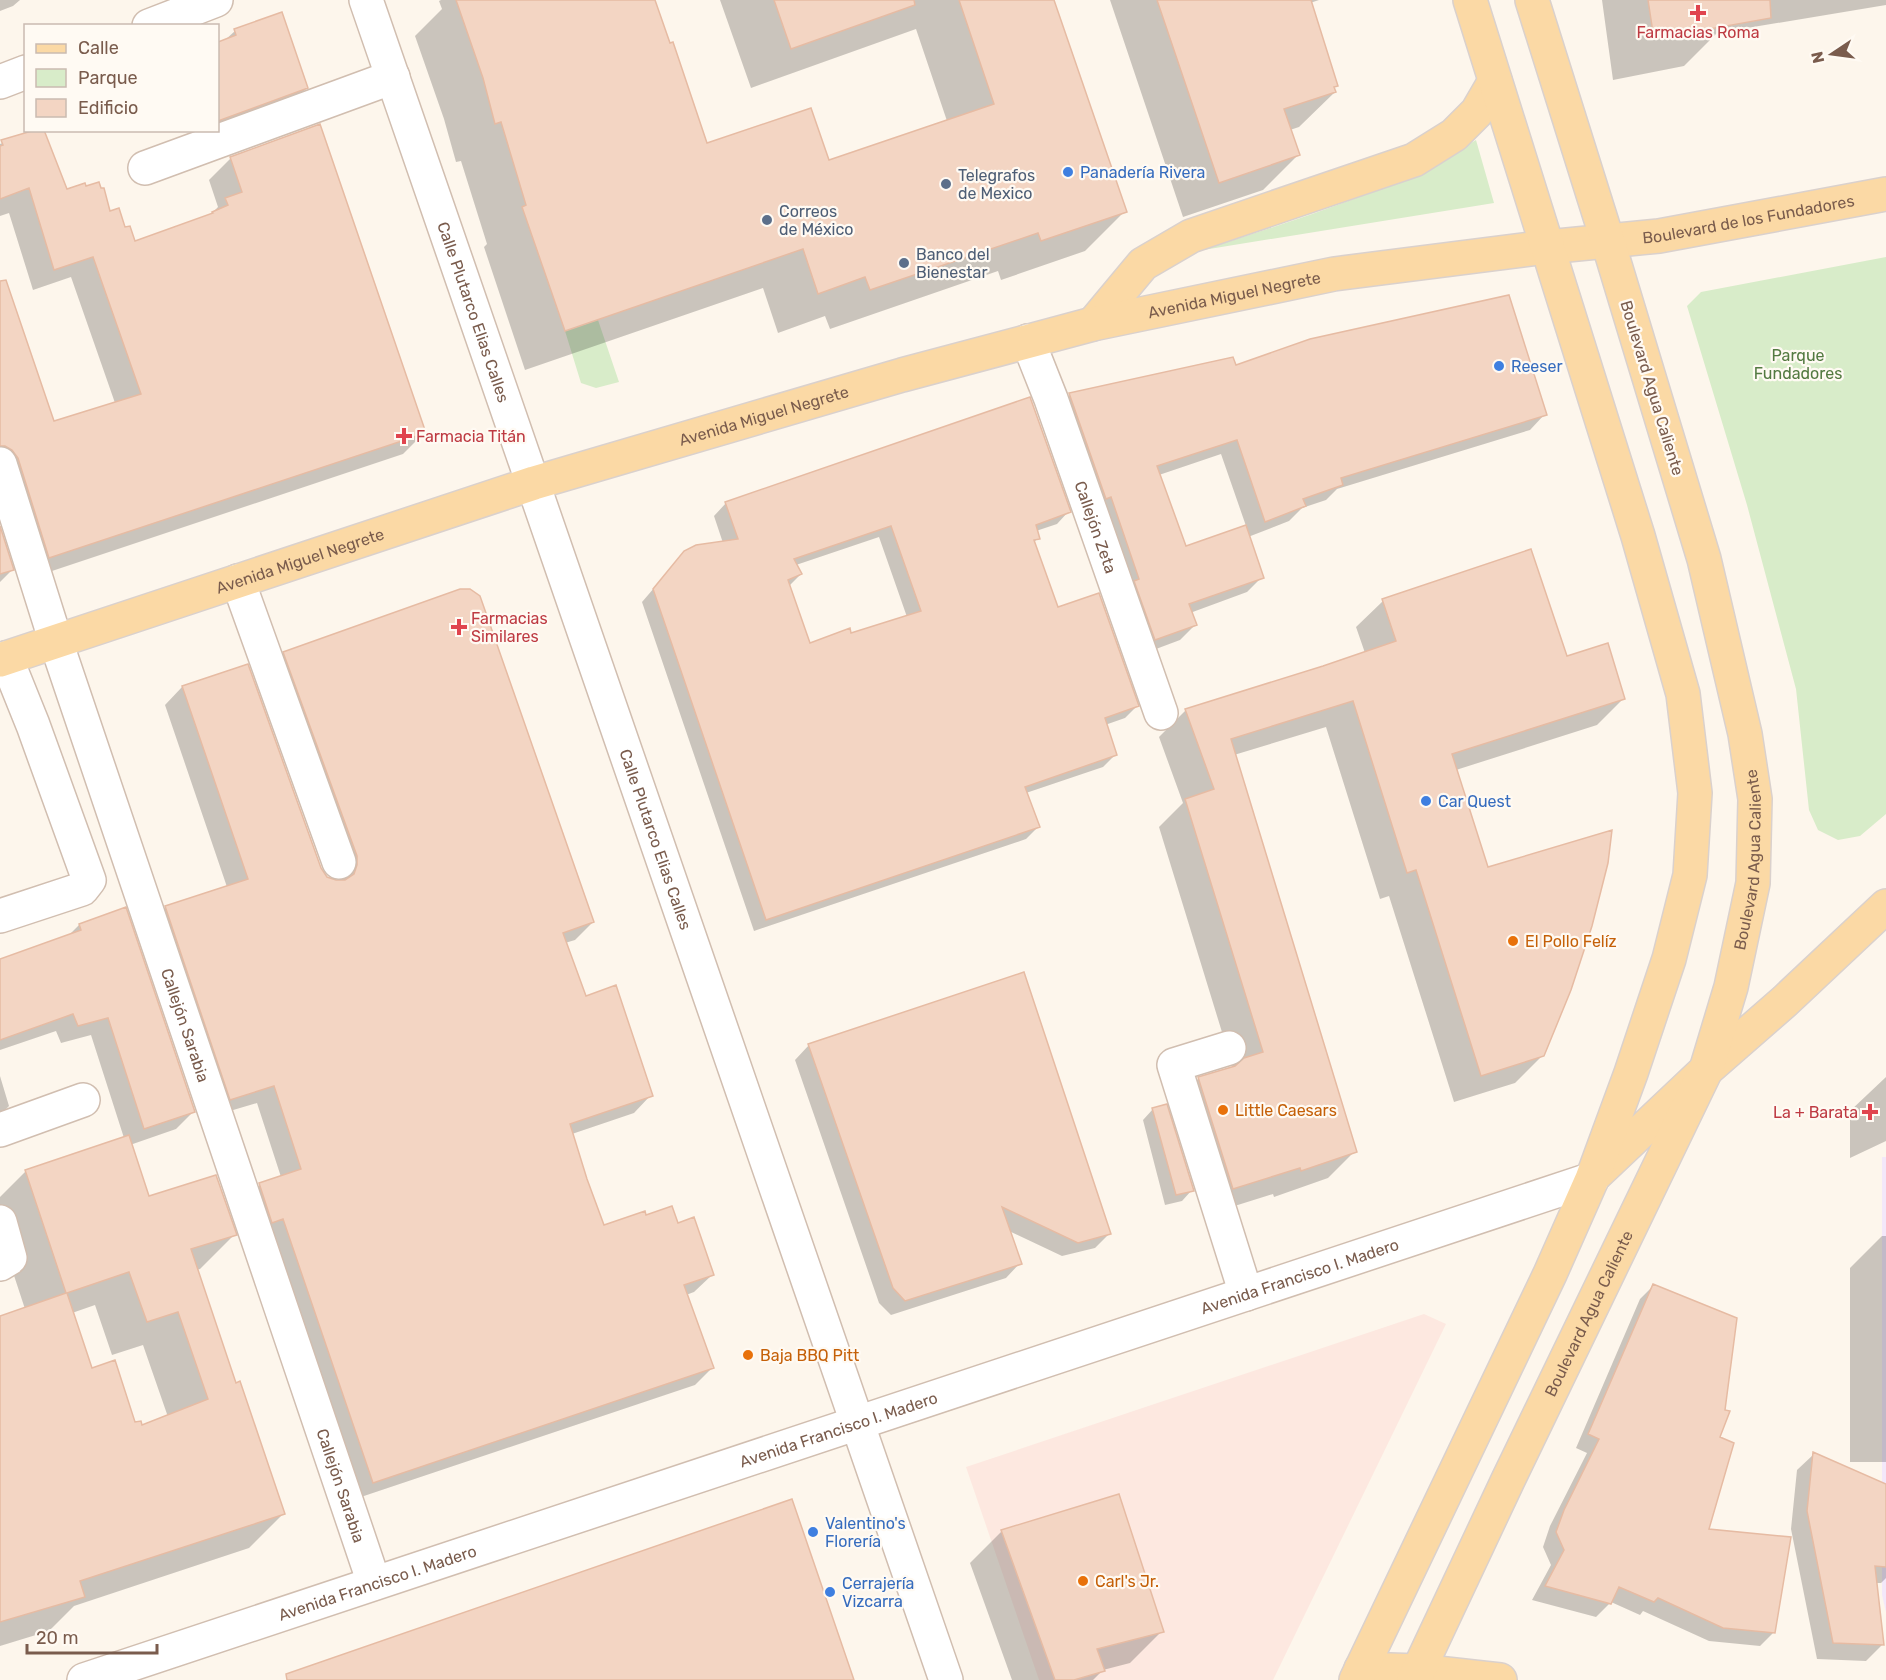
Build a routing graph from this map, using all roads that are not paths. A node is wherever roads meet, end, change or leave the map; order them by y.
1 (216, 0) edge
2 (366, 0) edge
3 (1470, 0) edge
4 (1532, 0) edge
5 (154, 24) edge
6 (24, 73) edge
7 (393, 77) junction
8 (1495, 81) junction
9 (0, 82) edge
10 (145, 168) dead end
11 (1886, 194) edge
12 (1608, 242) junction
13 (1547, 247) junction
14 (1093, 324) junction
15 (1028, 341) junction
16 (0, 464) edge
17 (534, 483) junction
18 (238, 581) junction
19 (56, 642) junction
20 (3, 659) edge
21 (1161, 713) dead end
22 (339, 862) dead end
23 (1886, 906) edge
24 (0, 916) edge
25 (1229, 1048) dead end
26 (1706, 1070) junction
27 (83, 1100) dead end
28 (0, 1130) edge
29 (1592, 1179) junction
30 (0, 1222) edge
31 (0, 1264) edge
32 (1246, 1294) junction
33 (857, 1423) junction
34 (374, 1583) junction
35 (1359, 1674) edge
36 (1417, 1675) edge
37 (84, 1680) edge
38 (946, 1680) edge
39 (1500, 1680) edge

1 - 5 street
2 - 7 street, Calle Plutarco Elias Calles
3 - 8 main road
4 - 12 main road, Boulevard Agua Caliente
6 - 9 street
7 - 10 street
7 - 17 street, Calle Plutarco Elias Calles
8 - 13 main road
8 - 14 main road
11 - 12 main road, Boulevard de los Fundadores
12 - 13 main road, Boulevard de los Fundadores
12 - 26 main road, Boulevard Agua Caliente
13 - 14 main road, Avenida Miguel Negrete
13 - 29 main road
14 - 15 main road, Avenida Miguel Negrete
15 - 17 main road, Avenida Miguel Negrete
15 - 21 street, Callejón Zeta
16 - 19 street, Callejón Sarabia
17 - 18 main road, Avenida Miguel Negrete
17 - 33 street, Calle Plutarco Elias Calles
18 - 19 main road, Avenida Miguel Negrete
18 - 22 street
19 - 20 main road, Avenida Miguel Negrete
19 - 34 street, Callejón Sarabia
20 - 24 street
23 - 26 main road
25 - 32 street
26 - 29 main road
26 - 36 main road, Boulevard Agua Caliente
27 - 28 street
29 - 32 street, Avenida Francisco I. Madero
29 - 35 main road
30 - 31 street
32 - 33 street, Avenida Francisco I. Madero
33 - 34 street, Avenida Francisco I. Madero
33 - 38 street, Calle Plutarco Elias Calles
34 - 37 street, Avenida Francisco I. Madero
35 - 36 main road
36 - 39 main road

